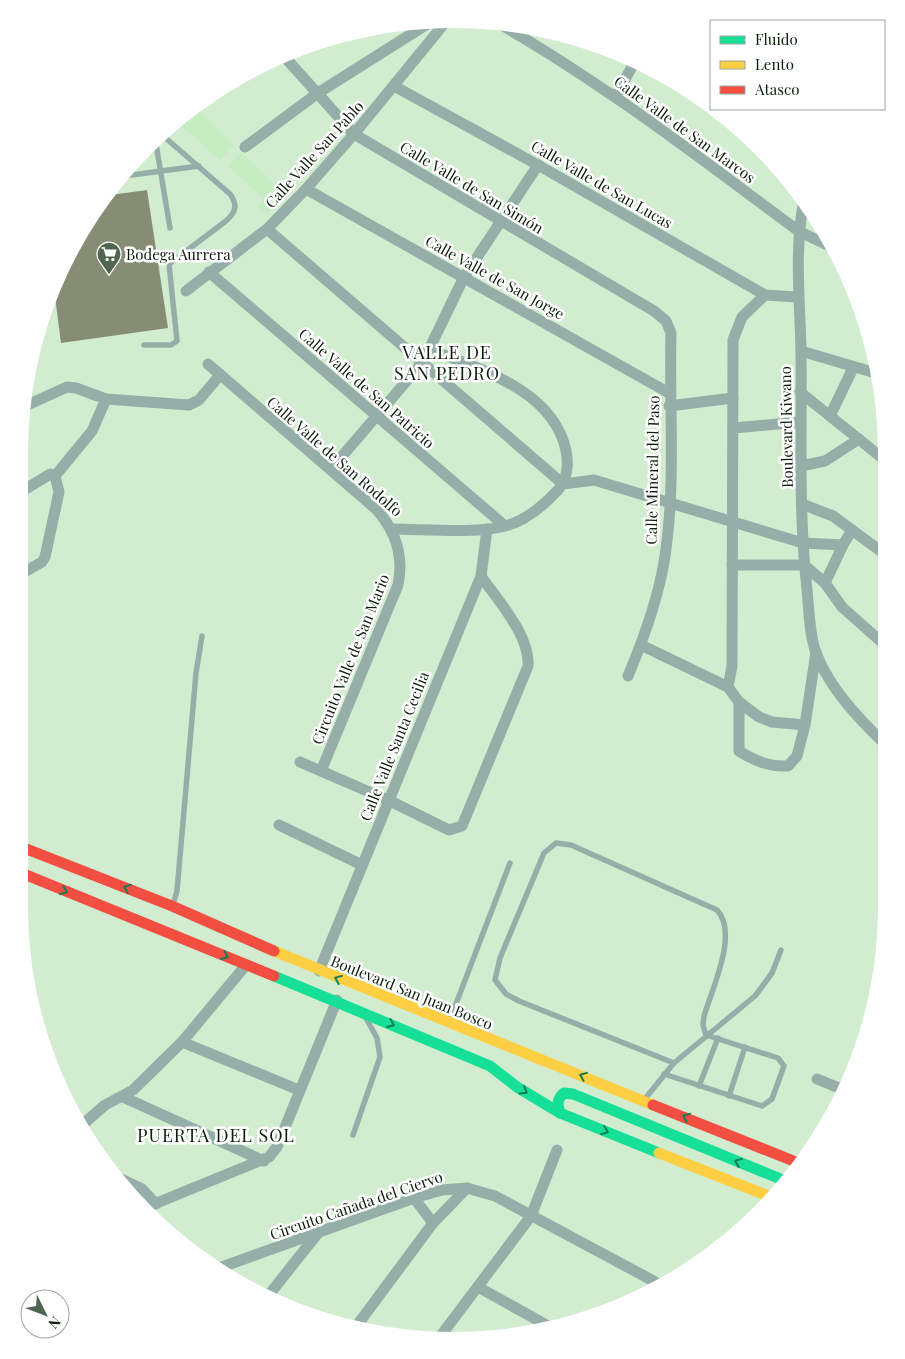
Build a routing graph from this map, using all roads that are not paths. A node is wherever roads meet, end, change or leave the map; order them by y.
1 (441, 28) edge
2 (420, 29) edge
3 (514, 32) edge
4 (288, 61) edge
5 (632, 67) edge
6 (394, 86) junction
7 (318, 93) junction
8 (616, 96) junction
9 (354, 134) junction
10 (166, 138) edge
11 (245, 146) dead end
12 (156, 148) edge
13 (538, 164) junction
14 (199, 166) junction
15 (160, 171) junction
16 (130, 175) edge
17 (306, 188) junction
18 (803, 211) edge
19 (501, 222) junction
20 (170, 228) dead end
21 (267, 229) junction
22 (800, 232) junction
23 (822, 242) edge
24 (209, 272) junction
25 (464, 277) junction
26 (186, 291) dead end
27 (765, 295) junction
28 (797, 297) junction
29 (666, 320) joint
30 (144, 346) dead end
31 (429, 350) junction
32 (801, 351) junction
33 (423, 362) junction
34 (208, 364) dead end
35 (853, 368) junction
36 (869, 372) edge
37 (220, 375) junction
38 (800, 392) junction
39 (669, 393) junction
40 (734, 398) junction
41 (106, 399) junction
42 (30, 404) edge
43 (669, 406) junction
44 (830, 416) junction
45 (376, 417) junction
46 (800, 422) junction
47 (733, 428) junction
48 (859, 440) junction
49 (878, 455) edge
50 (801, 466) junction
51 (331, 468) junction
52 (55, 476) junction
53 (563, 484) junction
54 (28, 488) edge
55 (669, 503) junction
56 (802, 504) junction
57 (732, 524) junction
58 (506, 526) junction
59 (391, 529) junction
60 (487, 529) junction
61 (852, 530) junction
62 (802, 543) junction
63 (843, 545) junction
64 (878, 549) edge
65 (732, 565) junction
66 (804, 565) junction
67 (28, 570) edge
68 (481, 576) junction
69 (825, 584) junction
70 (202, 636) dead end
71 (878, 639) edge
72 (641, 645) junction
73 (816, 652) junction
74 (628, 676) dead end
75 (728, 687) junction
76 (739, 702) junction
77 (805, 725) junction
78 (878, 737) edge
79 (300, 762) dead end
80 (322, 771) junction
81 (388, 800) junction
82 (279, 825) dead end
83 (28, 850) edge
84 (510, 863) dead end
85 (362, 865) junction
86 (28, 876) edge
87 (171, 910) junction
88 (780, 950) dead end
89 (246, 965) junction
90 (319, 972) junction
91 (337, 1000) junction
92 (363, 1012) junction
93 (448, 1022) junction
94 (706, 1035) junction
95 (718, 1038) junction
96 (182, 1042) junction
97 (745, 1047) junction
98 (674, 1063) junction
99 (664, 1074) junction
100 (817, 1079) dead end
101 (699, 1086) junction
102 (837, 1087) edge
103 (299, 1090) junction
104 (729, 1096) junction
105 (123, 1097) junction
106 (644, 1100) junction
107 (560, 1114) junction
108 (86, 1122) edge
109 (353, 1135) dead end
110 (557, 1150) dead end
111 (264, 1161) junction
112 (793, 1161) edge
113 (779, 1178) edge
114 (130, 1183) edge
115 (467, 1188) junction
116 (765, 1195) edge
117 (414, 1198) junction
118 (152, 1205) edge
119 (531, 1216) junction
120 (433, 1223) junction
121 (318, 1233) junction
122 (225, 1266) edge
123 (654, 1281) edge
124 (478, 1287) junction
125 (272, 1291) edge
126 (360, 1321) edge
127 (541, 1322) edge
128 (444, 1332) edge

1 - 6 street, Calle Valle San Pablo
2 - 7 street
3 - 8 street, Calle Valle de San Marcos
4 - 7 street, Calle Valle de San Simón
5 - 8 street
6 - 9 street, Calle Valle San Pablo
6 - 13 street, Calle Valle de San Lucas
7 - 9 street, Calle Valle de San Simón
7 - 11 street
8 - 22 street, Calle Valle de San Marcos
9 - 17 street, Calle Valle San Pablo
9 - 19 street, Calle Valle de San Simón
10 - 14 lane
12 - 15 lane
13 - 19 street
13 - 27 street, Calle Valle de San Lucas
14 - 15 lane
14 - 30 lane
15 - 16 lane
15 - 20 lane
17 - 21 street, Calle Valle San Pablo
17 - 25 street, Calle Valle de San Jorge
18 - 22 street, Boulevard Kiwano
19 - 25 street
19 - 29 street, Calle Valle de San Simón
21 - 24 street, Calle Valle San Pablo
21 - 33 street
22 - 23 street, Calle Valle de San Marcos
22 - 28 street, Boulevard Kiwano
24 - 26 street, Calle Valle San Pablo
24 - 45 street, Calle Valle de San Patricio
25 - 31 street
25 - 39 street, Calle Valle de San Jorge
27 - 28 street, Calle Valle de San Lucas
27 - 40 street
28 - 32 street, Boulevard Kiwano
29 - 39 street, Calle Mineral del Paso
31 - 33 street
31 - 53 street
32 - 35 street
32 - 38 street, Boulevard Kiwano
33 - 45 street
33 - 53 street
34 - 37 street, Calle Valle de San Rodolfo
35 - 36 street
35 - 44 street
37 - 41 street
37 - 51 street, Calle Valle de San Rodolfo
38 - 44 street
38 - 46 street, Boulevard Kiwano
39 - 43 street, Calle Mineral del Paso
40 - 43 street
40 - 47 street
41 - 42 street
41 - 52 street
43 - 55 street, Calle Mineral del Paso
44 - 48 street
45 - 51 street
45 - 58 street, Calle Valle de San Patricio
46 - 47 street
46 - 50 street, Boulevard Kiwano
47 - 57 street
48 - 49 street
48 - 50 street
50 - 56 street, Boulevard Kiwano
51 - 59 street, Calle Valle de San Rodolfo
52 - 54 street
52 - 67 street
53 - 55 street
53 - 58 street, Calle Valle de San Rodolfo
55 - 57 street
55 - 72 street, Calle Mineral del Paso
56 - 61 street
56 - 62 street, Boulevard Kiwano
57 - 62 street
57 - 65 street
58 - 60 street, Calle Valle de San Rodolfo
59 - 60 street, Calle Valle de San Rodolfo
59 - 80 street, Circuito Valle de San Mario
60 - 68 street, Calle Valle Santa Cecilia
61 - 63 street
61 - 64 street
62 - 63 street
62 - 66 street, Boulevard Kiwano
63 - 69 street
65 - 66 street
65 - 75 street
66 - 69 street
66 - 73 street, Boulevard Kiwano
68 - 81 street, Calle Valle Santa Cecilia
68 - 81 street
69 - 71 street
70 - 87 lane
72 - 74 street, Calle Mineral del Paso
72 - 75 street
73 - 77 street
73 - 78 street
75 - 76 street
76 - 77 street
76 - 77 street
79 - 80 street
80 - 81 street
81 - 85 street, Calle Valle Santa Cecilia
82 - 85 street
87 -> 83 main road, Boulevard San Juan Bosco
84 - 93 lane
85 - 90 street, Calle Valle Santa Cecilia
86 -> 89 main road
87 - 90 main road, Boulevard San Juan Bosco
88 - 94 lane
89 - 91 main road
89 - 96 street
93 -> 90 main road, Boulevard San Juan Bosco
91 - 92 main road
91 - 103 street
92 -> 107 main road
92 - 109 lane
106 -> 93 main road, Boulevard San Juan Bosco
94 - 95 lane
94 - 98 lane
94 - 98 lane
95 - 97 lane
95 - 101 lane
96 - 103 street
96 - 105 street
97 - 104 lane
97 - 104 lane
98 - 99 lane
99 - 101 lane
99 - 106 lane
100 - 102 street
101 - 104 lane
103 - 111 street
105 - 108 street
105 - 111 street
112 -> 106 main road, Boulevard San Juan Bosco
113 -> 107 main road
107 -> 116 main road
110 - 119 street
111 - 118 street
114 - 118 street
115 - 117 street, Circuito Cañada del Ciervo
115 - 119 street, Circuito Cañada del Ciervo
115 - 120 street
117 - 120 street
117 - 121 street, Circuito Cañada del Ciervo
119 - 123 street, Circuito Cañada del Ciervo
119 - 124 street
120 - 126 street
121 - 122 street, Circuito Cañada del Ciervo
121 - 125 street
124 - 127 street
124 - 128 street

